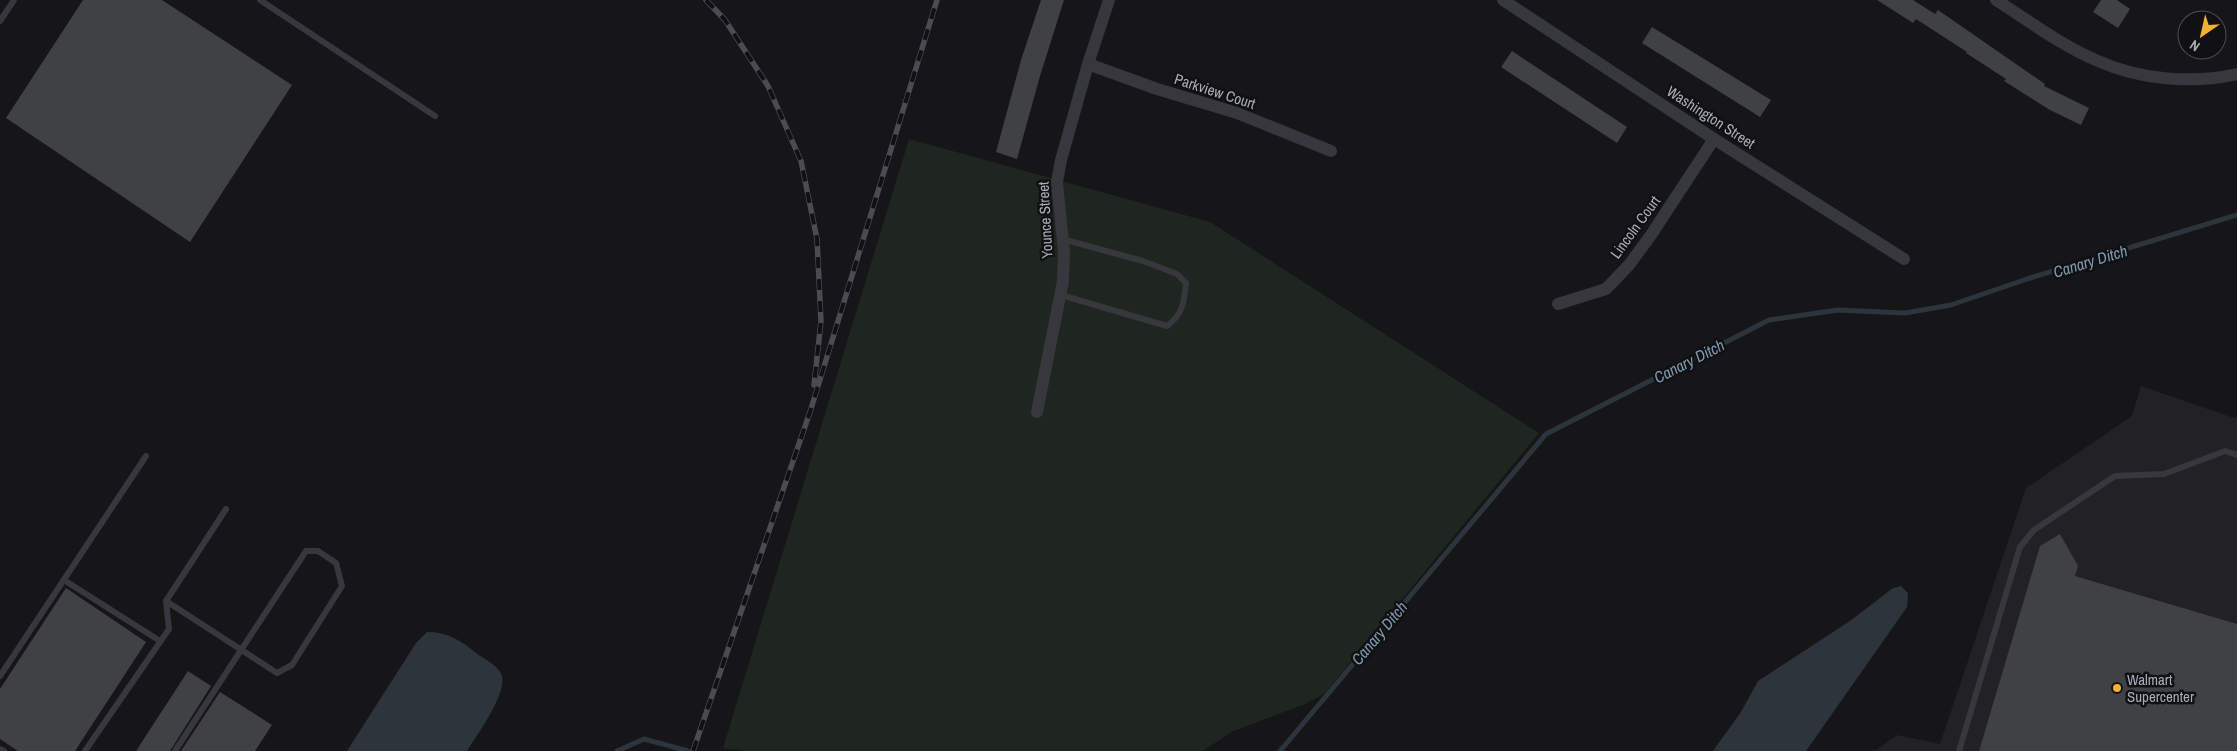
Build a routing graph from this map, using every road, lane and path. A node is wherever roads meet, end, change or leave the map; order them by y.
1 (14, 0) edge
2 (260, 0) edge
3 (1109, 0) edge
4 (1503, 0) edge
5 (1996, 0) edge
6 (0, 21) edge
7 (1088, 64) junction
8 (2237, 74) edge
9 (435, 116) dead end
10 (1714, 139) junction
11 (1331, 151) dead end
12 (1062, 239) junction
13 (1904, 259) dead end
14 (1060, 296) junction
15 (1558, 304) dead end
16 (1037, 412) dead end
17 (2237, 455) edge
18 (146, 456) dead end
19 (226, 509) dead end
20 (64, 580) junction
21 (166, 601) junction
22 (160, 641) junction
23 (243, 650) junction
24 (0, 676) edge
25 (0, 748) edge
26 (4, 751) edge
27 (85, 751) edge
28 (175, 751) edge
29 (1959, 751) edge

1 - 6 lane
2 - 9 lane
3 - 7 street, Younce Street
4 - 10 street, Washington Street
5 - 8 street
7 - 11 street, Parkview Court
7 - 12 street, Younce Street
10 - 13 street, Washington Street
10 - 15 street, Lincoln Court
12 - 14 street, Younce Street
12 - 14 lane
14 - 16 street, Younce Street
17 - 29 lane
18 - 20 lane
19 - 21 lane
20 - 22 lane
20 - 24 lane
21 - 22 lane
21 - 23 lane
22 - 27 lane
23 - 23 lane
23 - 28 lane
25 - 26 lane

